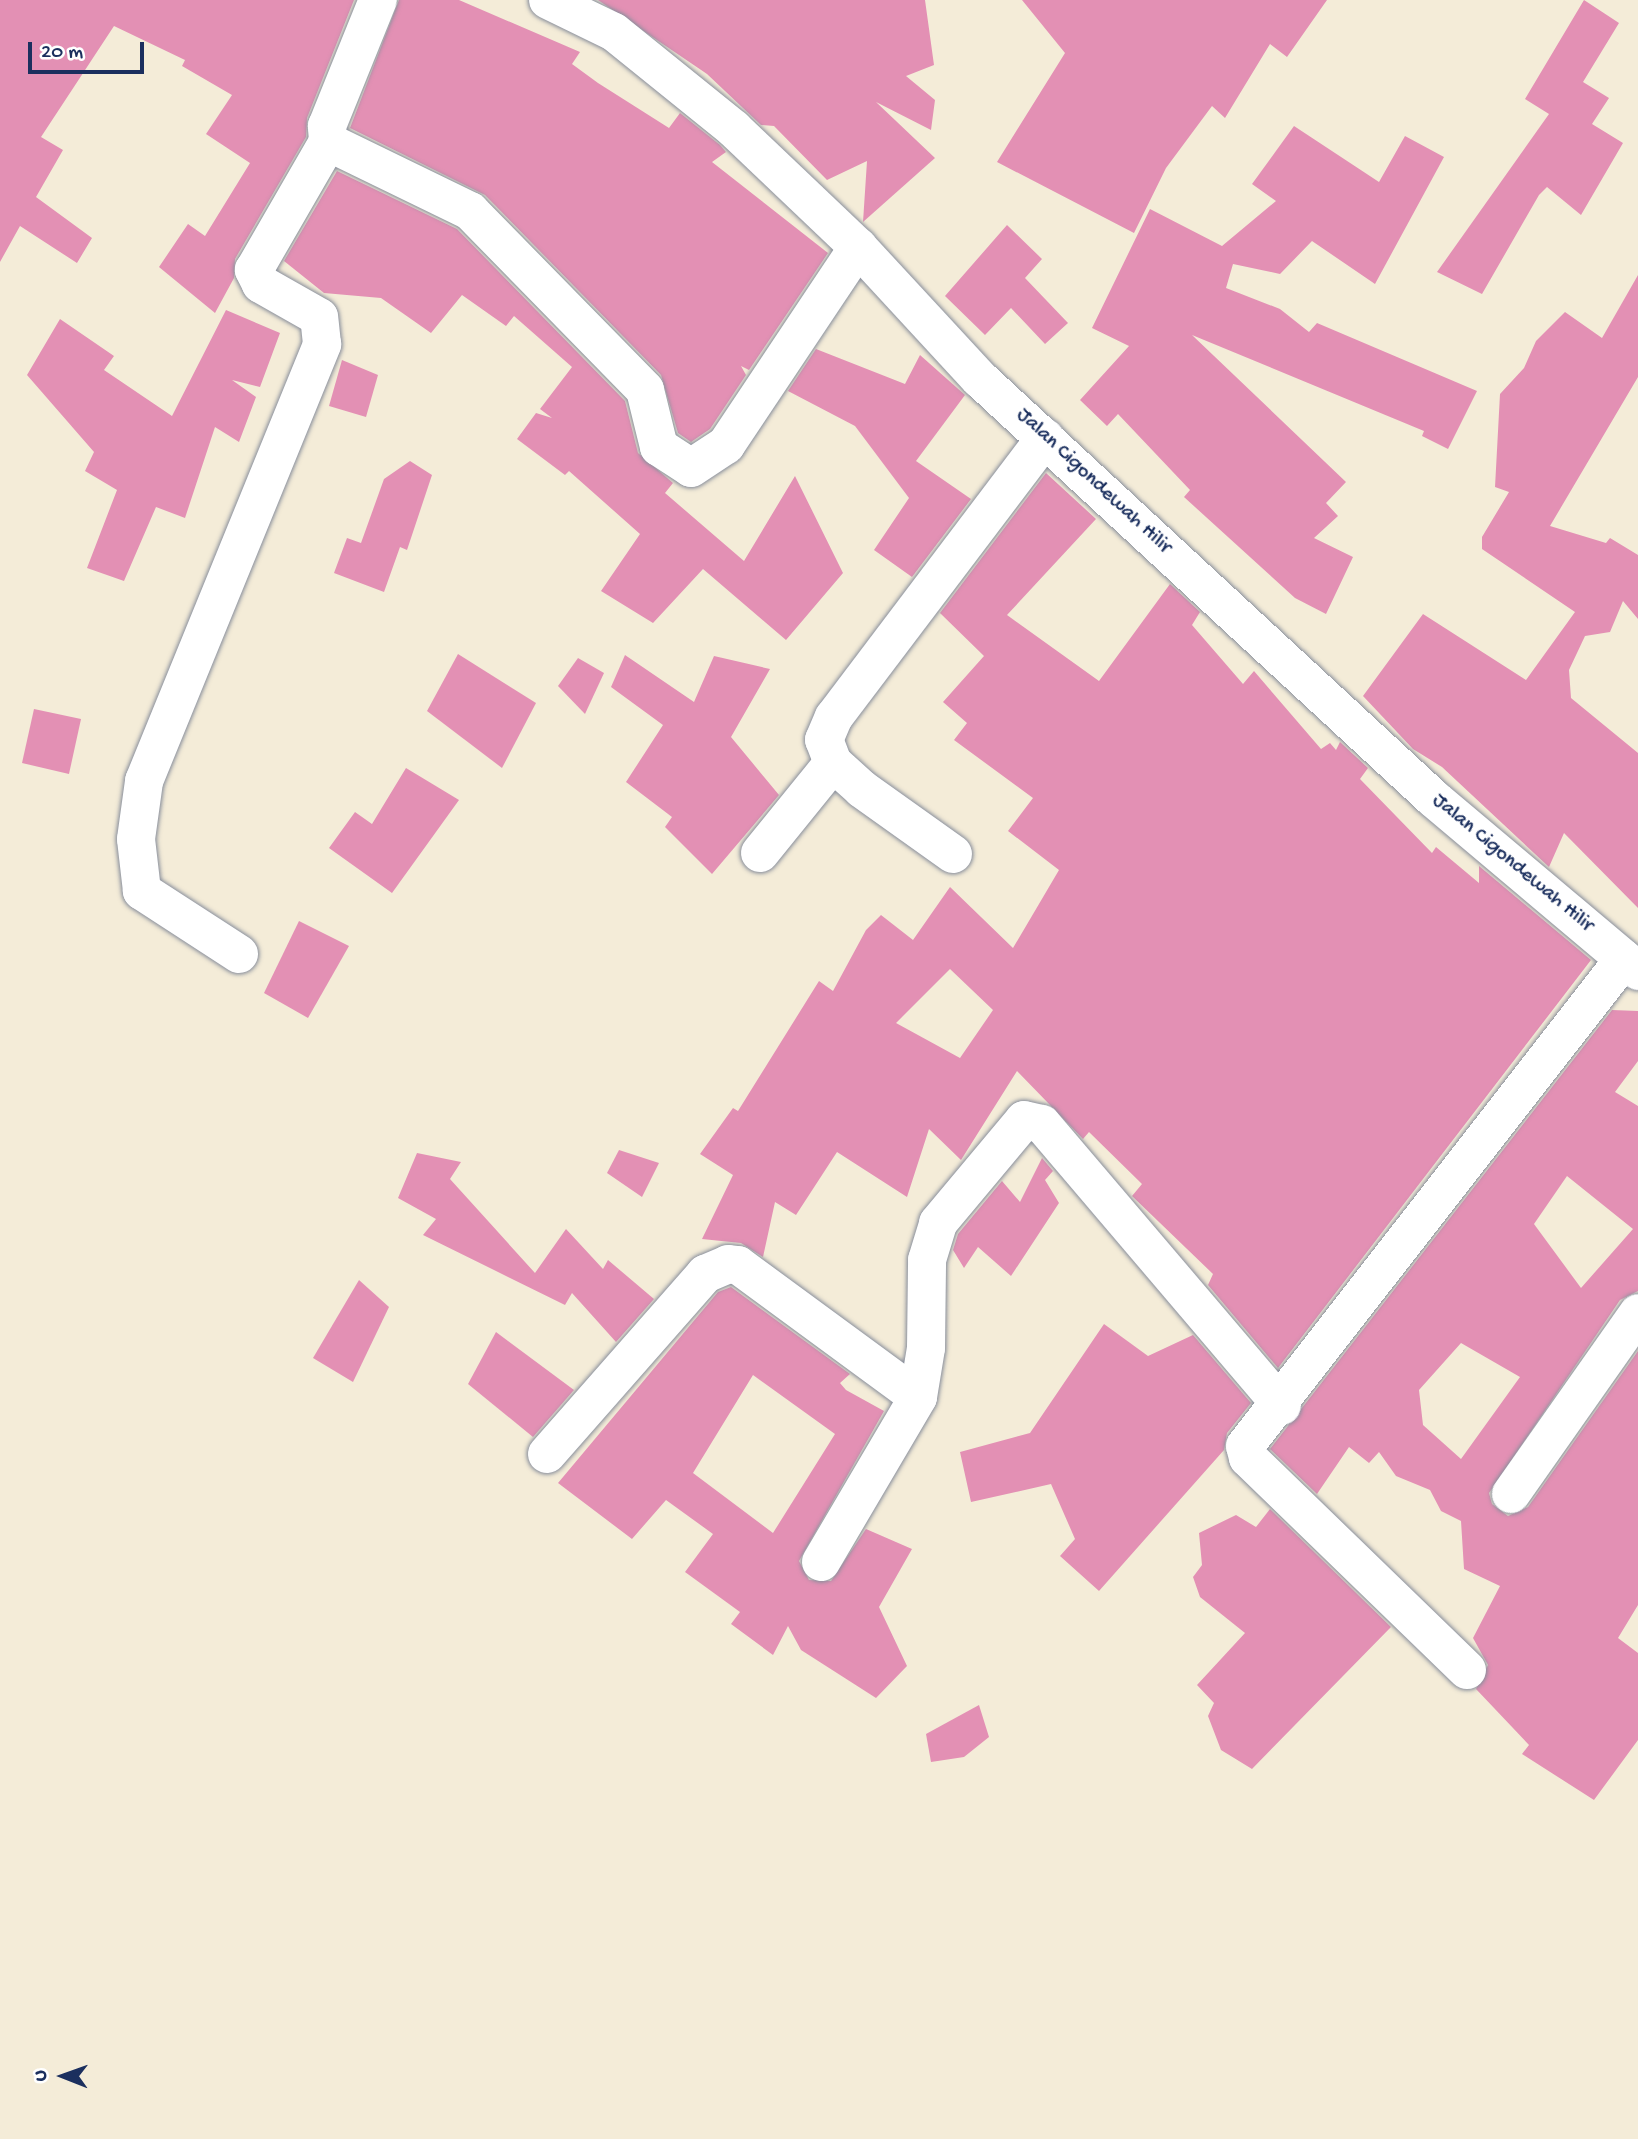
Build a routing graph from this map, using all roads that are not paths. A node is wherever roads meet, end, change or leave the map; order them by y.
1 (378, 0) edge
2 (548, 0) edge
3 (328, 142) junction
4 (858, 247) junction
5 (1045, 438) junction
6 (833, 762) junction
7 (760, 853) dead end
8 (953, 853) dead end
9 (239, 954) dead end
10 (1631, 965) edge
11 (1638, 1312) edge
12 (918, 1396) junction
13 (1282, 1406) junction
14 (547, 1454) dead end
15 (1511, 1494) dead end
16 (821, 1562) dead end
17 (1466, 1670) dead end

1 - 3 street
2 - 4 street, Jalan Cigondewah Hilir
3 - 4 street
3 - 9 street
4 - 5 street, Jalan Cigondewah Hilir
5 - 6 street
5 - 10 street, Jalan Cigondewah Hilir
6 - 7 street
6 - 8 street
10 - 13 street
11 - 15 street
12 - 13 street
12 - 14 street
12 - 16 street
13 - 17 street

